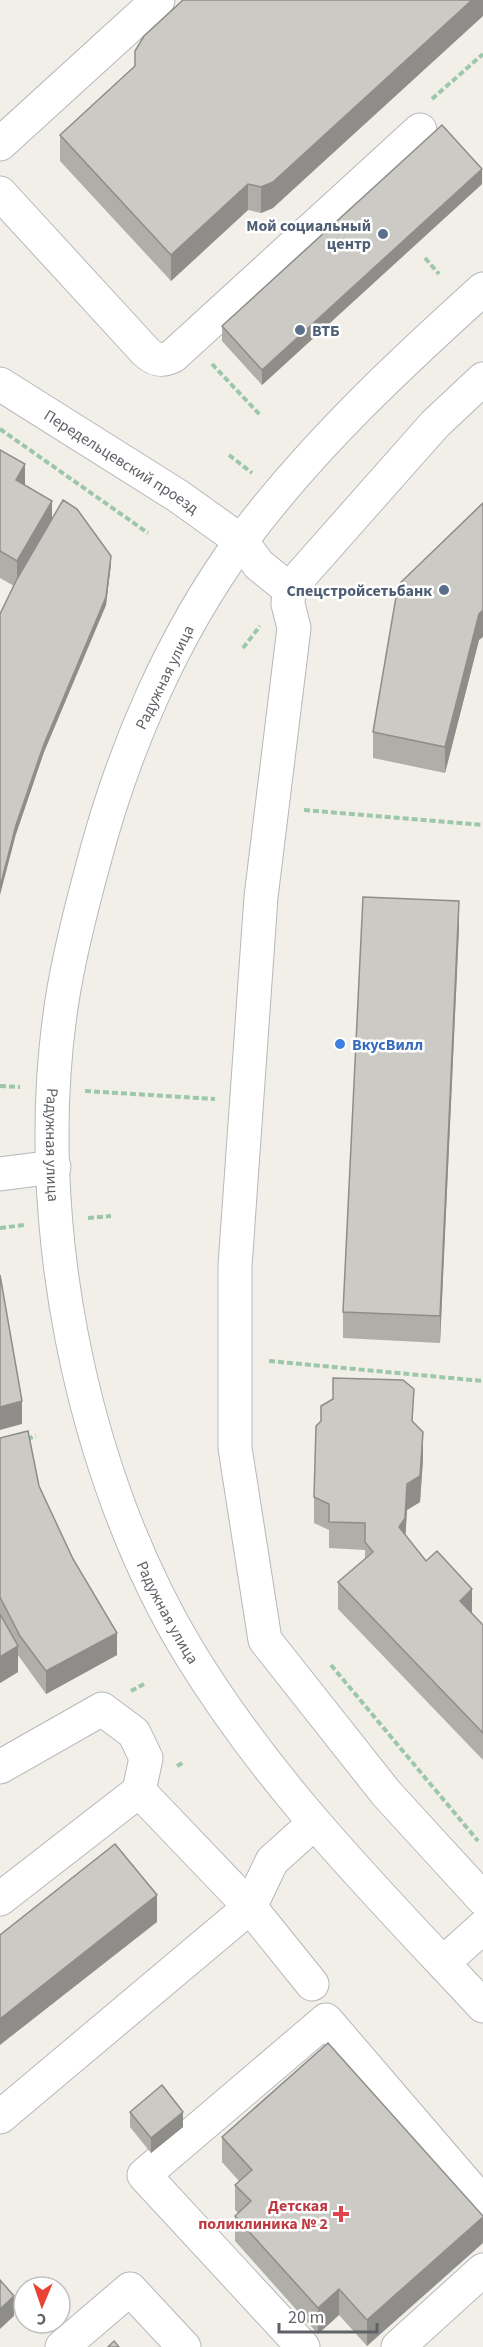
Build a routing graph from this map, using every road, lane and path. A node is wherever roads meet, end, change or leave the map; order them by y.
1 (158, 0) edge
2 (483, 54) edge
3 (420, 130) joint
4 (0, 144) edge
5 (0, 193) edge
6 (425, 258) dead end
7 (439, 274) dead end
8 (483, 289) edge
9 (190, 340) junction
10 (483, 379) edge
11 (0, 384) edge
12 (261, 416) dead end
13 (0, 429) edge
14 (229, 455) dead end
15 (255, 475) dead end
16 (148, 533) dead end
17 (241, 541) junction
18 (289, 589) junction
19 (297, 810) dead end
20 (483, 825) edge
21 (107, 1092) dead end
22 (247, 1101) junction
23 (54, 1167) junction
24 (0, 1174) edge
25 (268, 1350) dead end
26 (268, 1361) junction
27 (268, 1372) dead end
28 (483, 1381) edge
29 (36, 1436) dead end
30 (18, 1442) edge
31 (326, 1659) dead end
32 (0, 1767) edge
33 (139, 1791) junction
34 (313, 1824) junction
35 (483, 1846) edge
36 (0, 1899) edge
37 (483, 1899) edge
38 (250, 1907) junction
39 (483, 1927) edge
40 (443, 1963) junction
41 (312, 1984) dead end
42 (483, 2006) edge
43 (0, 2117) edge
44 (483, 2203) edge
45 (483, 2270) edge
46 (62, 2347) edge
47 (184, 2347) edge
48 (303, 2347) edge
49 (398, 2347) edge

1 - 4 street
2 - 3 path
3 - 9 street
5 - 9 street
6 - 7 path
8 - 17 street, Радужная улица
9 - 12 path
10 - 18 street
11 - 17 street, Передельцевский проезд
13 - 16 path
14 - 15 path
17 - 18 street, Передельцевский проезд
17 - 23 street, Радужная улица
18 - 22 street
19 - 20 path
21 - 22 path
22 - 37 street
23 - 24 street
23 - 34 street, Радужная улица
25 - 26 path
26 - 27 path
26 - 28 path
29 - 30 path
31 - 35 path
32 - 33 street
33 - 36 street
33 - 38 street
34 - 38 street
34 - 40 street, Радужная улица
38 - 41 street
38 - 43 street
39 - 40 street
40 - 42 street, Радужная улица
44 - 48 street
45 - 49 street
46 - 47 street

